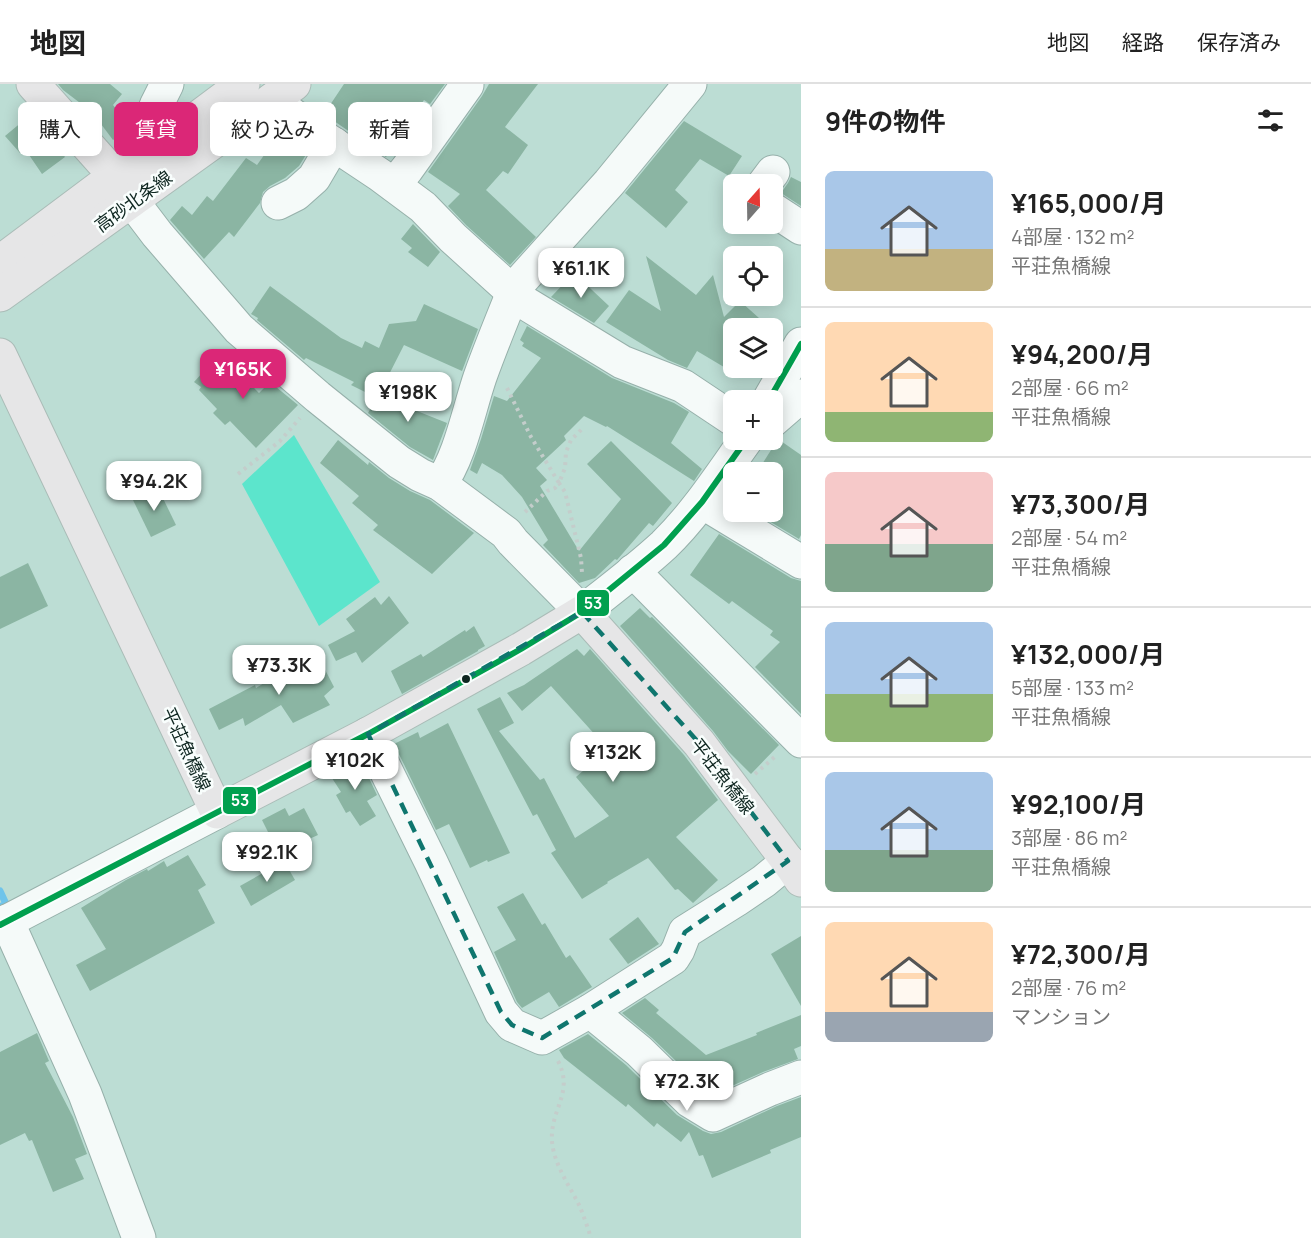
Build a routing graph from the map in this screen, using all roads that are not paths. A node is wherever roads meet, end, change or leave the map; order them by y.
1 (33, 84) edge
2 (166, 84) edge
3 (243, 84) edge
4 (690, 84) edge
5 (467, 85) edge
6 (283, 92) edge
7 (158, 102) edge
8 (198, 118) edge
9 (336, 145) edge
10 (154, 156) edge
11 (327, 156) edge
12 (394, 185) junction
13 (124, 189) junction
14 (278, 203) dead end
15 (783, 216) edge
16 (801, 228) edge
17 (0, 262) edge
18 (512, 295) junction
19 (0, 296) edge
20 (801, 344) edge
21 (0, 355) edge
22 (775, 390) edge
23 (801, 396) edge
24 (783, 412) edge
25 (723, 413) edge
26 (739, 450) edge
27 (440, 484) junction
28 (702, 502) junction
29 (801, 562) edge
30 (633, 571) junction
31 (582, 612) junction
32 (368, 734) junction
33 (799, 739) edge
34 (217, 812) junction
35 (794, 871) edge
36 (10, 920) edge
37 (590, 1011) junction
38 (801, 1077) edge
39 (139, 1238) edge

1 - 13 main road
2 - 7 street
3 - 8 main road, 高砂北条線
4 - 18 street
5 - 12 street
6 - 13 main road, 高砂北条線
9 - 12 street
10 - 13 main road, 高砂北条線
11 - 14 street
12 - 18 street
13 - 17 main road, 高砂北条線
13 - 19 main road, 高砂北条線
13 - 27 street
15 - 16 street
18 - 25 street
18 - 27 street
20 - 22 street
21 - 34 main road, 平荘魚橋線
23 - 24 street
26 - 28 street
27 - 31 street
28 - 29 street
28 - 30 street
30 - 31 street
30 - 33 street
31 - 32 main road, 平荘魚橋線
31 - 35 main road, 平荘魚橋線
32 - 34 main road, 平荘魚橋線
32 - 37 street
34 - 36 street
35 - 37 street
36 - 39 street
37 - 38 street

